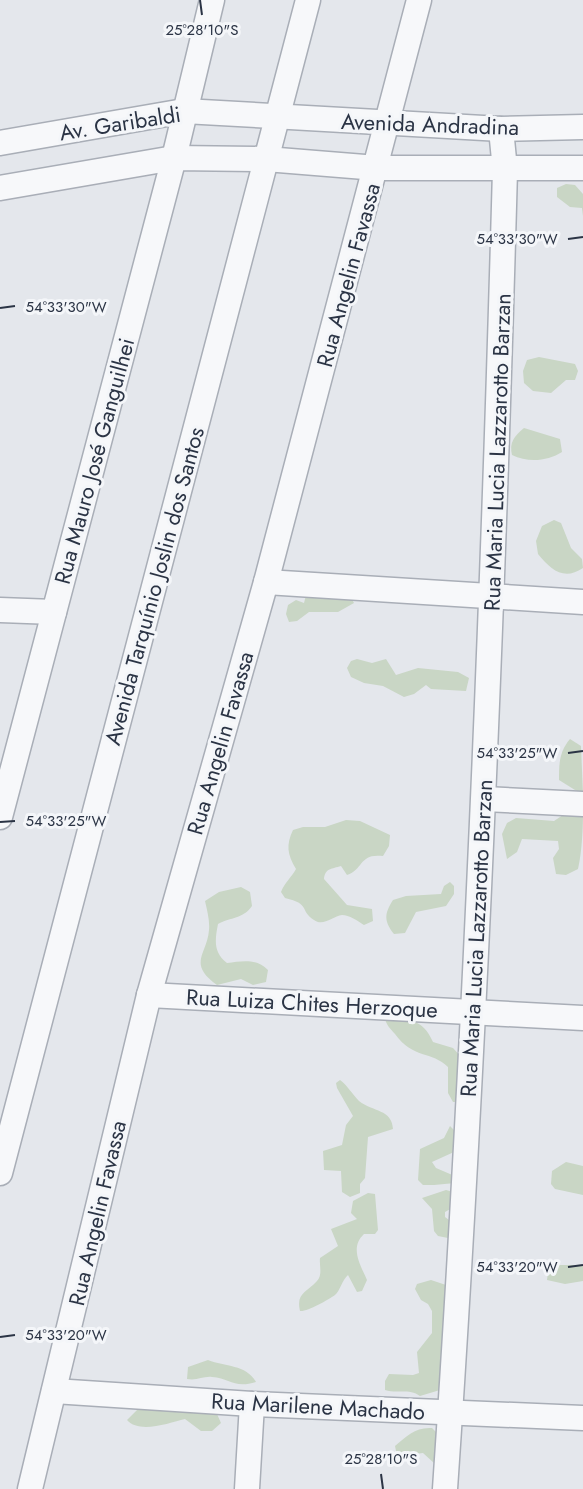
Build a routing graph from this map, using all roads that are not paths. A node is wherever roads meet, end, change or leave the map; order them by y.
1 (212, 0) edge
2 (308, 0) edge
3 (419, 0) edge
4 (184, 111) junction
5 (277, 117) junction
6 (387, 123) junction
7 (583, 127) edge
8 (501, 129) junction
9 (0, 143) edge
10 (174, 158) junction
11 (266, 159) junction
12 (377, 168) junction
13 (583, 168) edge
14 (505, 171) junction
15 (0, 188) edge
16 (266, 582) junction
17 (493, 596) junction
18 (583, 602) edge
19 (0, 610) edge
20 (54, 612) junction
21 (484, 799) junction
22 (583, 804) edge
23 (0, 817) edge
24 (149, 995) junction
25 (472, 1012) junction
26 (583, 1017) edge
27 (0, 1173) edge
28 (54, 1391) junction
29 (252, 1404) junction
30 (451, 1412) junction
31 (583, 1418) edge
32 (30, 1489) edge
33 (248, 1489) edge
34 (445, 1489) edge

1 - 4 street, Rua Mauro José Ganguilhei
2 - 5 street, Avenida Tarquínio Joslin dos Santos
3 - 6 street, Rua Angelin Favassa
4 - 5 street, Av. Garibaldi
4 - 9 street, Av. Garibaldi
4 - 10 street, Rua Mauro José Ganguilhei
5 - 6 street, Avenida Andradina
5 - 11 street, Avenida Tarquínio Joslin dos Santos
6 - 8 street, Avenida Andradina
6 - 12 street, Rua Angelin Favassa
7 - 8 street, Avenida Andradina
8 - 14 street, Rua Maria Lucia Lazzarotto Barzan
10 - 11 street, Av. Garibaldi
10 - 15 street, Av. Garibaldi
10 - 20 street, Rua Mauro José Ganguilhei
11 - 12 street, Av. Garibaldi
11 - 27 street, Avenida Tarquínio Joslin dos Santos
12 - 14 street, Av. Garibaldi
12 - 16 street, Rua Angelin Favassa
13 - 14 street, Av. Garibaldi
14 - 17 street, Rua Maria Lucia Lazzarotto Barzan
16 - 17 street
16 - 24 street, Rua Angelin Favassa
17 - 18 street
17 - 21 street, Rua Maria Lucia Lazzarotto Barzan
19 - 20 street
20 - 23 street, Rua Mauro José Ganguilhei
21 - 22 street
21 - 25 street, Rua Maria Lucia Lazzarotto Barzan
24 - 25 street, Rua Luiza Chites Herzoque
24 - 28 street, Rua Angelin Favassa
25 - 26 street, Rua Luiza Chites Herzoque
25 - 30 street, Rua Maria Lucia Lazzarotto Barzan
28 - 29 street, Rua Marilene Machado
28 - 32 street, Rua Angelin Favassa
29 - 30 street, Rua Marilene Machado
29 - 33 street
30 - 31 street, Rua Marilene Machado
30 - 34 street, Rua Maria Lucia Lazzarotto Barzan

